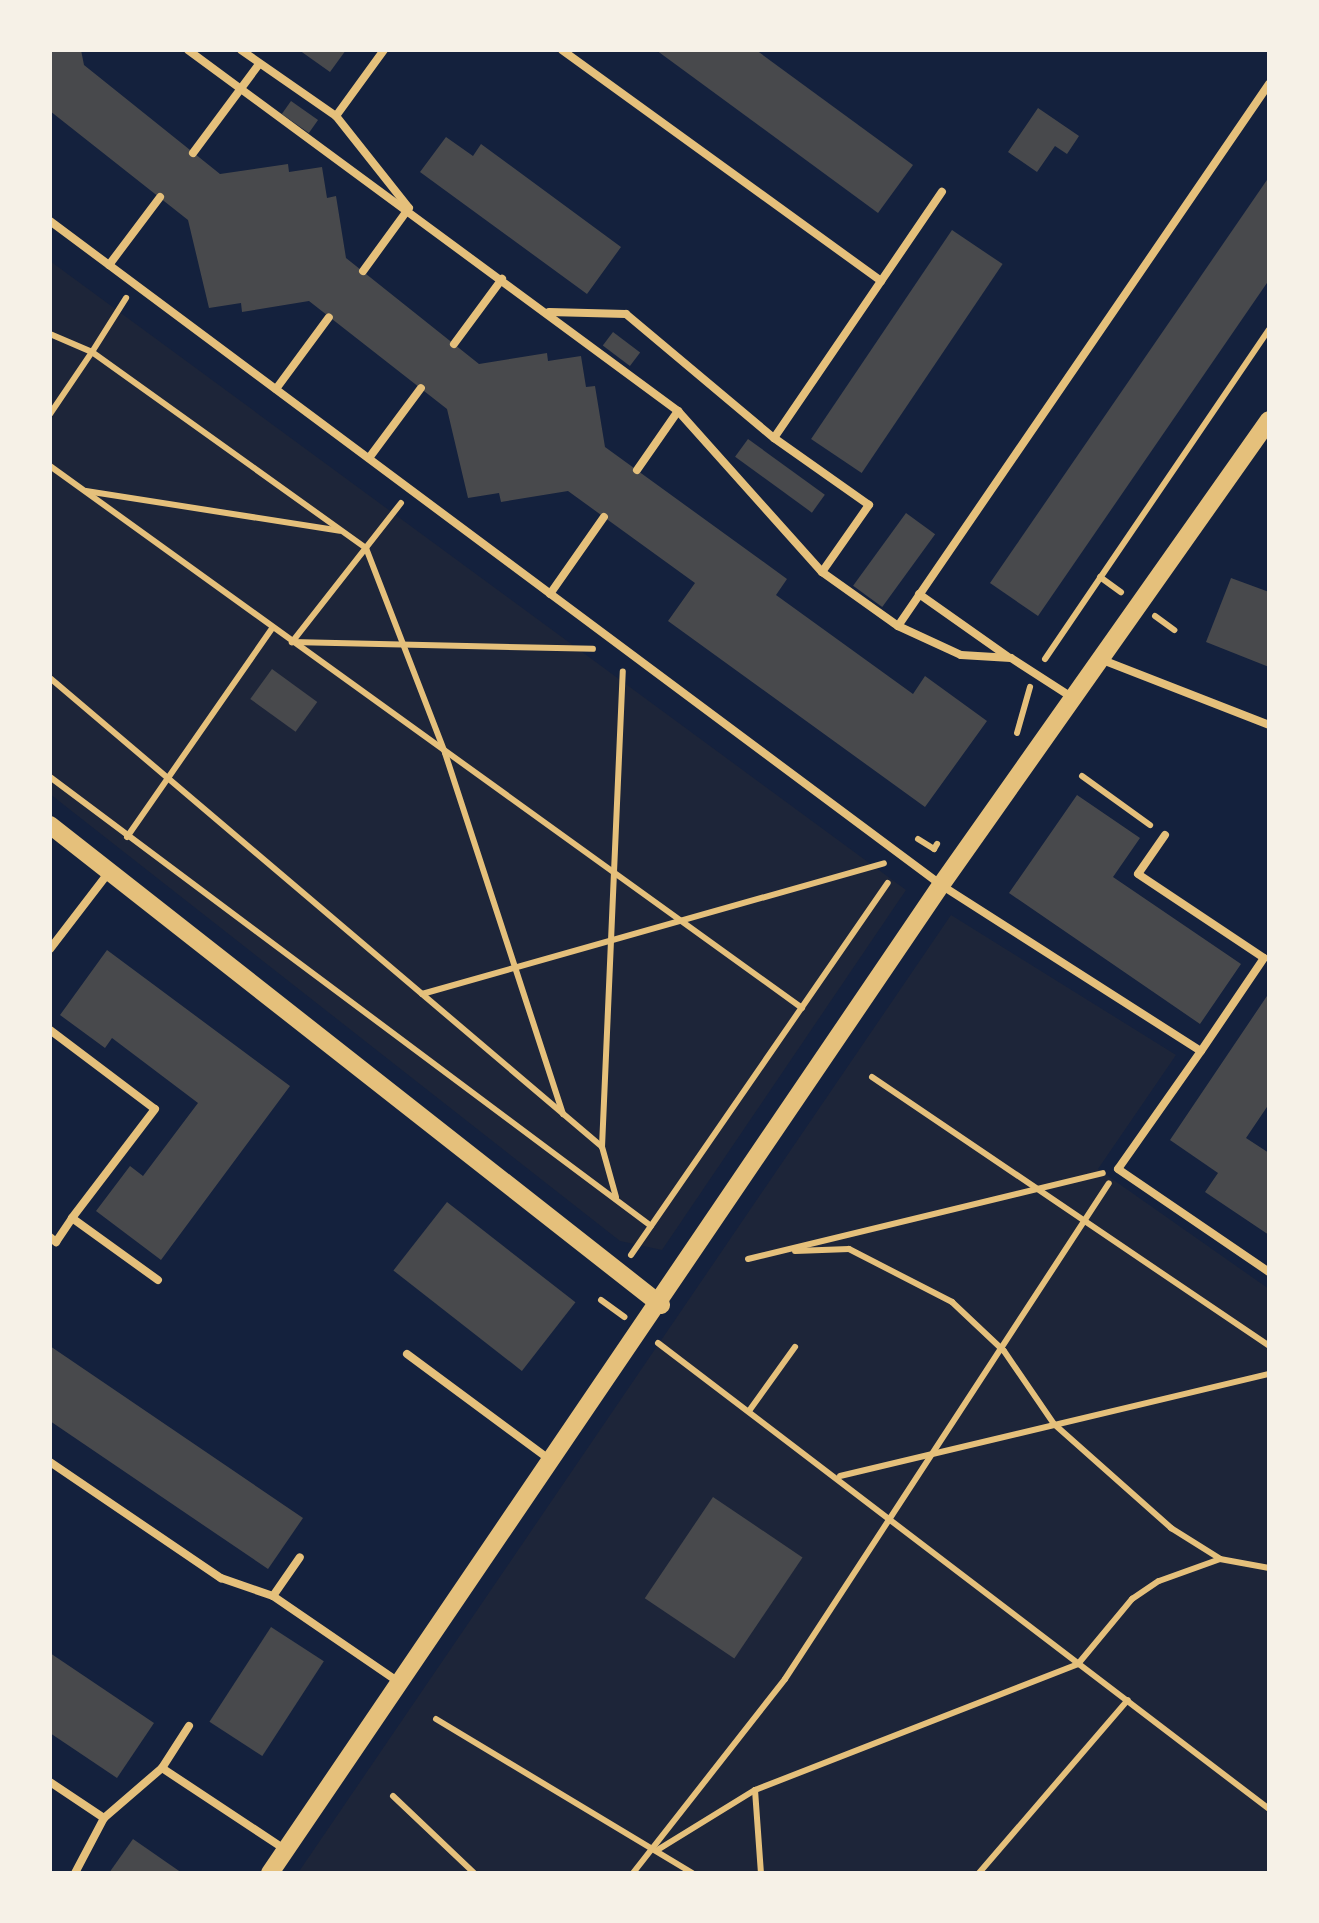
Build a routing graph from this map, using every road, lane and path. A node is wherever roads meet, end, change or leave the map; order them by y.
1 (188, 50) edge
2 (241, 50) edge
3 (384, 50) edge
4 (562, 50) edge
5 (260, 64) junction
6 (1269, 84) edge
7 (239, 91) junction
8 (336, 116) junction
9 (193, 152) dead end
10 (942, 192) dead end
11 (160, 197) dead end
12 (409, 208) junction
13 (50, 220) edge
14 (109, 264) junction
15 (363, 272) dead end
16 (502, 278) junction
17 (881, 281) junction
18 (135, 284) junction
19 (547, 312) junction
20 (329, 317) dead end
21 (1269, 330) edge
22 (50, 334) edge
23 (454, 344) dead end
24 (92, 352) junction
25 (421, 388) dead end
26 (276, 389) junction
27 (678, 411) junction
28 (50, 414) edge
29 (1269, 420) edge
30 (774, 438) junction
31 (369, 458) junction
32 (50, 466) edge
33 (637, 470) dead end
34 (412, 490) junction
35 (85, 491) junction
36 (604, 517) dead end
37 (344, 532) junction
38 (366, 548) junction
39 (822, 572) junction
40 (550, 594) junction
41 (919, 594) junction
42 (898, 626) junction
43 (272, 628) junction
44 (292, 642) junction
45 (403, 644) junction
46 (624, 649) junction
47 (1011, 658) junction
48 (1100, 659) junction
49 (1035, 673) junction
50 (50, 678) edge
51 (1073, 698) junction
52 (1269, 725) edge
53 (1008, 745) dead end
54 (445, 753) junction
55 (1082, 776) dead end
56 (50, 777) edge
57 (168, 778) junction
58 (50, 825) edge
59 (944, 834) dead end
60 (1165, 835) joint
61 (127, 836) junction
62 (918, 839) dead end
63 (905, 858) junction
64 (109, 872) junction
65 (614, 874) junction
66 (888, 883) dead end
67 (941, 885) junction
68 (676, 920) junction
69 (611, 938) junction
70 (50, 950) edge
71 (515, 966) junction
72 (422, 994) junction
73 (802, 1008) junction
74 (50, 1030) edge
75 (1202, 1051) junction
76 (872, 1076) dead end
77 (563, 1114) junction
78 (602, 1147) junction
79 (1118, 1169) junction
80 (1034, 1190) junction
81 (616, 1197) junction
82 (72, 1218) junction
83 (1084, 1223) junction
84 (652, 1226) junction
85 (50, 1238) edge
86 (642, 1240) dead end
87 (779, 1251) junction
88 (748, 1258) dead end
89 (1269, 1272) edge
90 (158, 1280) dead end
91 (601, 1300) dead end
92 (662, 1305) junction
93 (644, 1331) junction
94 (1269, 1346) edge
95 (796, 1347) dead end
96 (1004, 1350) junction
97 (407, 1354) dead end
98 (1269, 1374) edge
99 (750, 1411) junction
100 (1054, 1424) junction
101 (936, 1454) junction
102 (50, 1462) edge
103 (554, 1463) junction
104 (839, 1476) junction
105 (895, 1518) junction
106 (300, 1557) dead end
107 (1220, 1559) junction
108 (1269, 1568) edge
109 (273, 1596) junction
110 (1078, 1664) junction
111 (401, 1684) junction
112 (1128, 1700) junction
113 (436, 1719) dead end
114 (189, 1726) dead end
115 (162, 1768) junction
116 (50, 1782) edge
117 (756, 1790) junction
118 (393, 1796) dead end
119 (1269, 1809) edge
120 (104, 1818) junction
121 (286, 1850) junction
122 (654, 1852) junction
123 (75, 1873) edge
124 (270, 1873) edge
125 (474, 1873) edge
126 (633, 1873) edge
127 (692, 1873) edge
128 (761, 1873) edge
129 (979, 1873) edge

1 - 7 lane
2 - 5 lane
3 - 8 lane
4 - 17 lane
5 - 7 lane
5 - 8 lane
6 - 41 lane
7 - 9 lane
7 - 12 lane
8 - 12 lane
10 - 17 lane
11 - 14 lane
12 - 15 lane
12 - 16 lane
13 - 14 lane
14 - 18 lane
16 - 19 lane
16 - 23 lane
17 - 30 lane
18 - 24 path
18 - 26 lane
19 - 27 lane
19 - 30 lane
20 - 26 lane
21 - 49 path
22 - 24 path
24 - 28 path
24 - 37 path
25 - 31 lane
26 - 31 lane
27 - 33 lane
27 - 39 lane
29 - 48 street
30 - 39 lane
31 - 34 lane
32 - 35 path
34 - 38 path
34 - 40 lane
35 - 37 path
35 - 43 path
36 - 40 lane
37 - 38 path
38 - 44 path
38 - 45 path
39 - 42 lane
40 - 46 lane
41 - 42 lane
41 - 47 lane
42 - 47 lane
43 - 44 path
43 - 57 path
44 - 45 path
44 - 54 path
45 - 46 path
45 - 54 path
46 - 63 lane
46 - 65 path
47 - 49 lane
48 - 51 street
48 - 52 lane
49 - 51 lane
49 - 53 path
50 - 57 path
51 - 67 street
54 - 65 path
54 - 71 path
55 - 60 path
56 - 61 path
57 - 61 path
57 - 72 path
58 - 64 street
59 - 62 path
60 - 75 lane
61 - 81 path
63 - 67 lane
63 - 68 path
64 - 70 lane
64 - 92 street
65 - 68 path
65 - 69 path
66 - 73 path
67 - 75 lane
67 - 92 street
68 - 69 path
68 - 73 path
69 - 71 path
69 - 78 path
71 - 72 path
71 - 77 path
72 - 77 path
73 - 84 path
74 - 82 lane
75 - 79 lane
76 - 80 path
77 - 78 path
78 - 81 path
79 - 80 path
79 - 83 path
79 - 89 lane
80 - 83 path
80 - 87 path
81 - 84 path
82 - 85 lane
82 - 90 lane
83 - 94 path
83 - 96 path
84 - 86 path
87 - 88 path
87 - 96 path
91 - 93 path
92 - 93 street
93 - 99 path
93 - 103 street
95 - 99 path
96 - 100 path
96 - 101 path
97 - 103 lane
98 - 100 path
99 - 104 path
100 - 101 path
100 - 107 path
101 - 104 path
101 - 105 path
102 - 109 lane
103 - 111 street
104 - 105 path
105 - 110 path
105 - 122 path
106 - 109 lane
107 - 108 path
107 - 110 path
109 - 111 lane
110 - 112 path
110 - 117 path
111 - 121 street
112 - 119 path
112 - 129 path
113 - 122 path
114 - 115 lane
115 - 120 lane
115 - 121 lane
116 - 120 lane
117 - 122 path
117 - 128 path
118 - 125 path
120 - 123 lane
121 - 124 street
122 - 126 path
122 - 127 path

